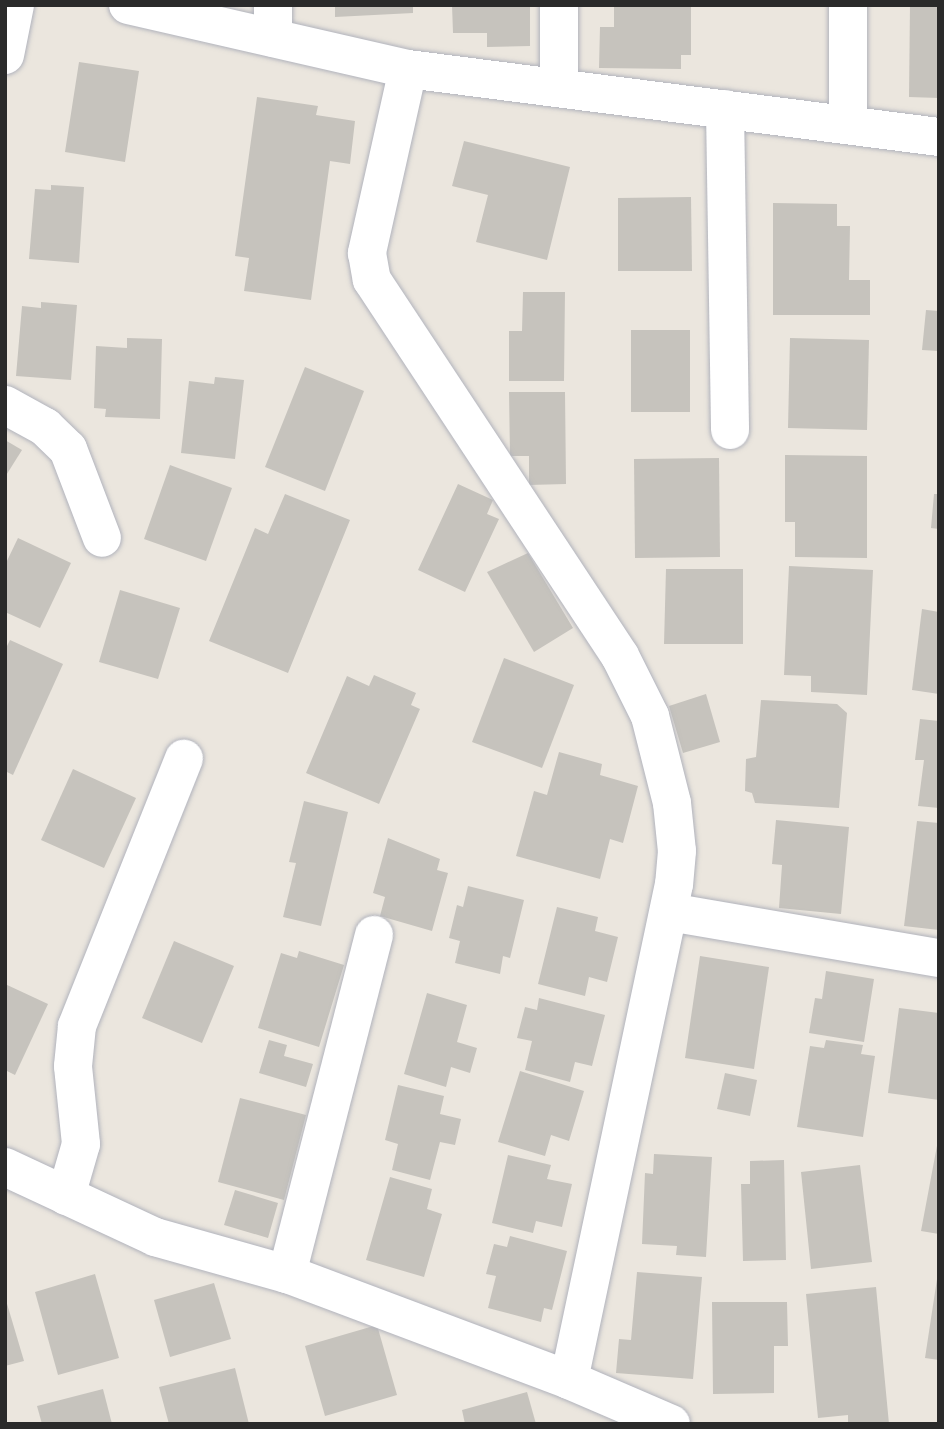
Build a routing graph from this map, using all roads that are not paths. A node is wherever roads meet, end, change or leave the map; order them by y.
1 (15, 5) edge
2 (128, 5) edge
3 (559, 5) edge
4 (848, 5) edge
5 (273, 22) edge
6 (5, 55) edge
7 (408, 69) junction
8 (559, 88) junction
9 (725, 109) junction
10 (848, 125) junction
11 (939, 137) edge
12 (5, 405) edge
13 (730, 429) dead end
14 (102, 538) dead end
15 (184, 759) dead end
16 (669, 912) junction
17 (374, 935) dead end
18 (939, 958) edge
19 (5, 1167) edge
20 (66, 1196) junction
21 (287, 1274) junction
22 (569, 1380) junction
23 (671, 1424) edge

1 - 6 street
2 - 5 street
3 - 8 street
4 - 10 street
5 - 7 street
7 - 8 street
7 - 16 street
8 - 9 street
9 - 10 street
9 - 13 street
10 - 11 street
12 - 14 street
15 - 20 street
16 - 18 street
16 - 22 street
17 - 21 street
19 - 20 street
20 - 21 street
21 - 22 street
22 - 23 street

